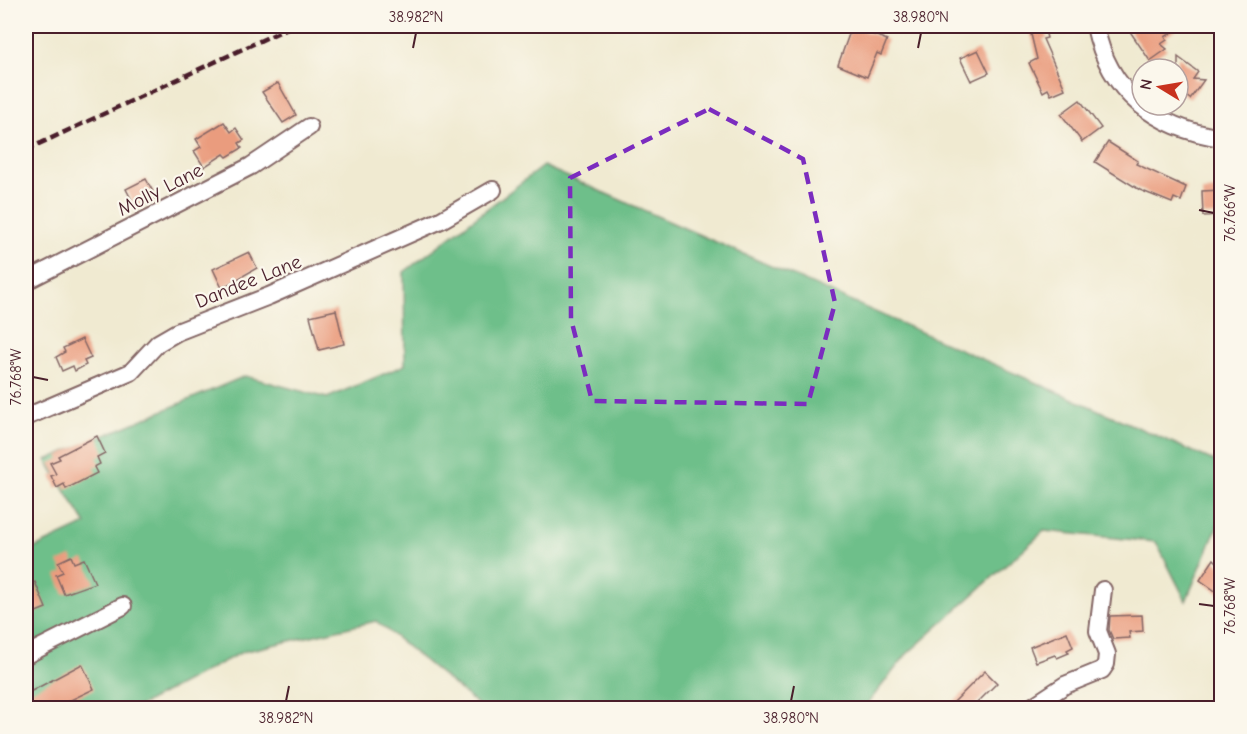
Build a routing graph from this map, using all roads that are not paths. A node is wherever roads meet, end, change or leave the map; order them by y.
1 (1095, 26) edge
2 (309, 127) dead end
3 (1221, 138) edge
4 (493, 190) dead end
5 (26, 281) edge
6 (26, 417) edge
7 (1103, 590) dead end
8 (123, 606) dead end
9 (26, 655) edge
10 (1030, 708) edge

1 - 3 street
2 - 5 street, Molly Lane
4 - 6 street, Dandee Lane
7 - 10 street
8 - 9 street

